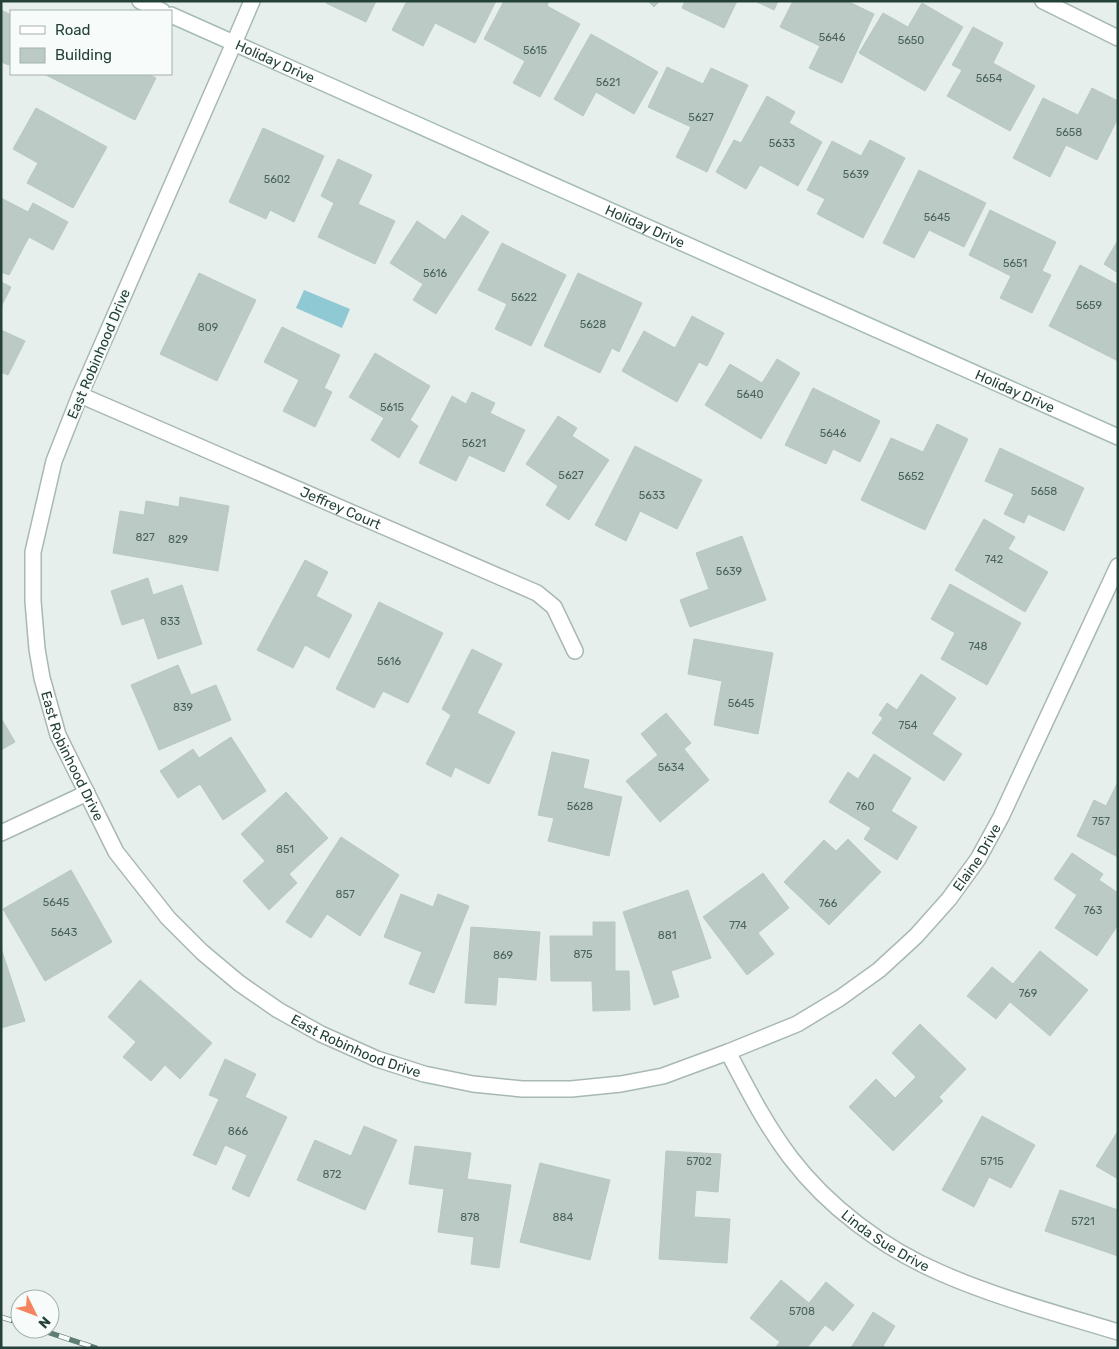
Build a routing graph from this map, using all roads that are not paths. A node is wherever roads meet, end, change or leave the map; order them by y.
1 (140, 1) edge
2 (252, 1) edge
3 (1043, 1) edge
4 (160, 10) edge
5 (172, 15) edge
6 (1118, 38) edge
7 (234, 43) junction
8 (80, 395) junction
9 (1118, 437) edge
10 (1118, 566) edge
11 (575, 651) dead end
12 (87, 793) junction
13 (1, 833) edge
14 (728, 1052) junction
15 (1118, 1332) edge

1 - 4 street
2 - 7 street, East Robinhood Drive
3 - 6 street
5 - 7 street, Holiday Drive
7 - 8 street, East Robinhood Drive
7 - 9 street, Holiday Drive
8 - 11 street, Jeffrey Court
8 - 12 street, East Robinhood Drive
10 - 14 street, Elaine Drive
12 - 13 street
12 - 14 street, East Robinhood Drive
14 - 15 street, Linda Sue Drive

